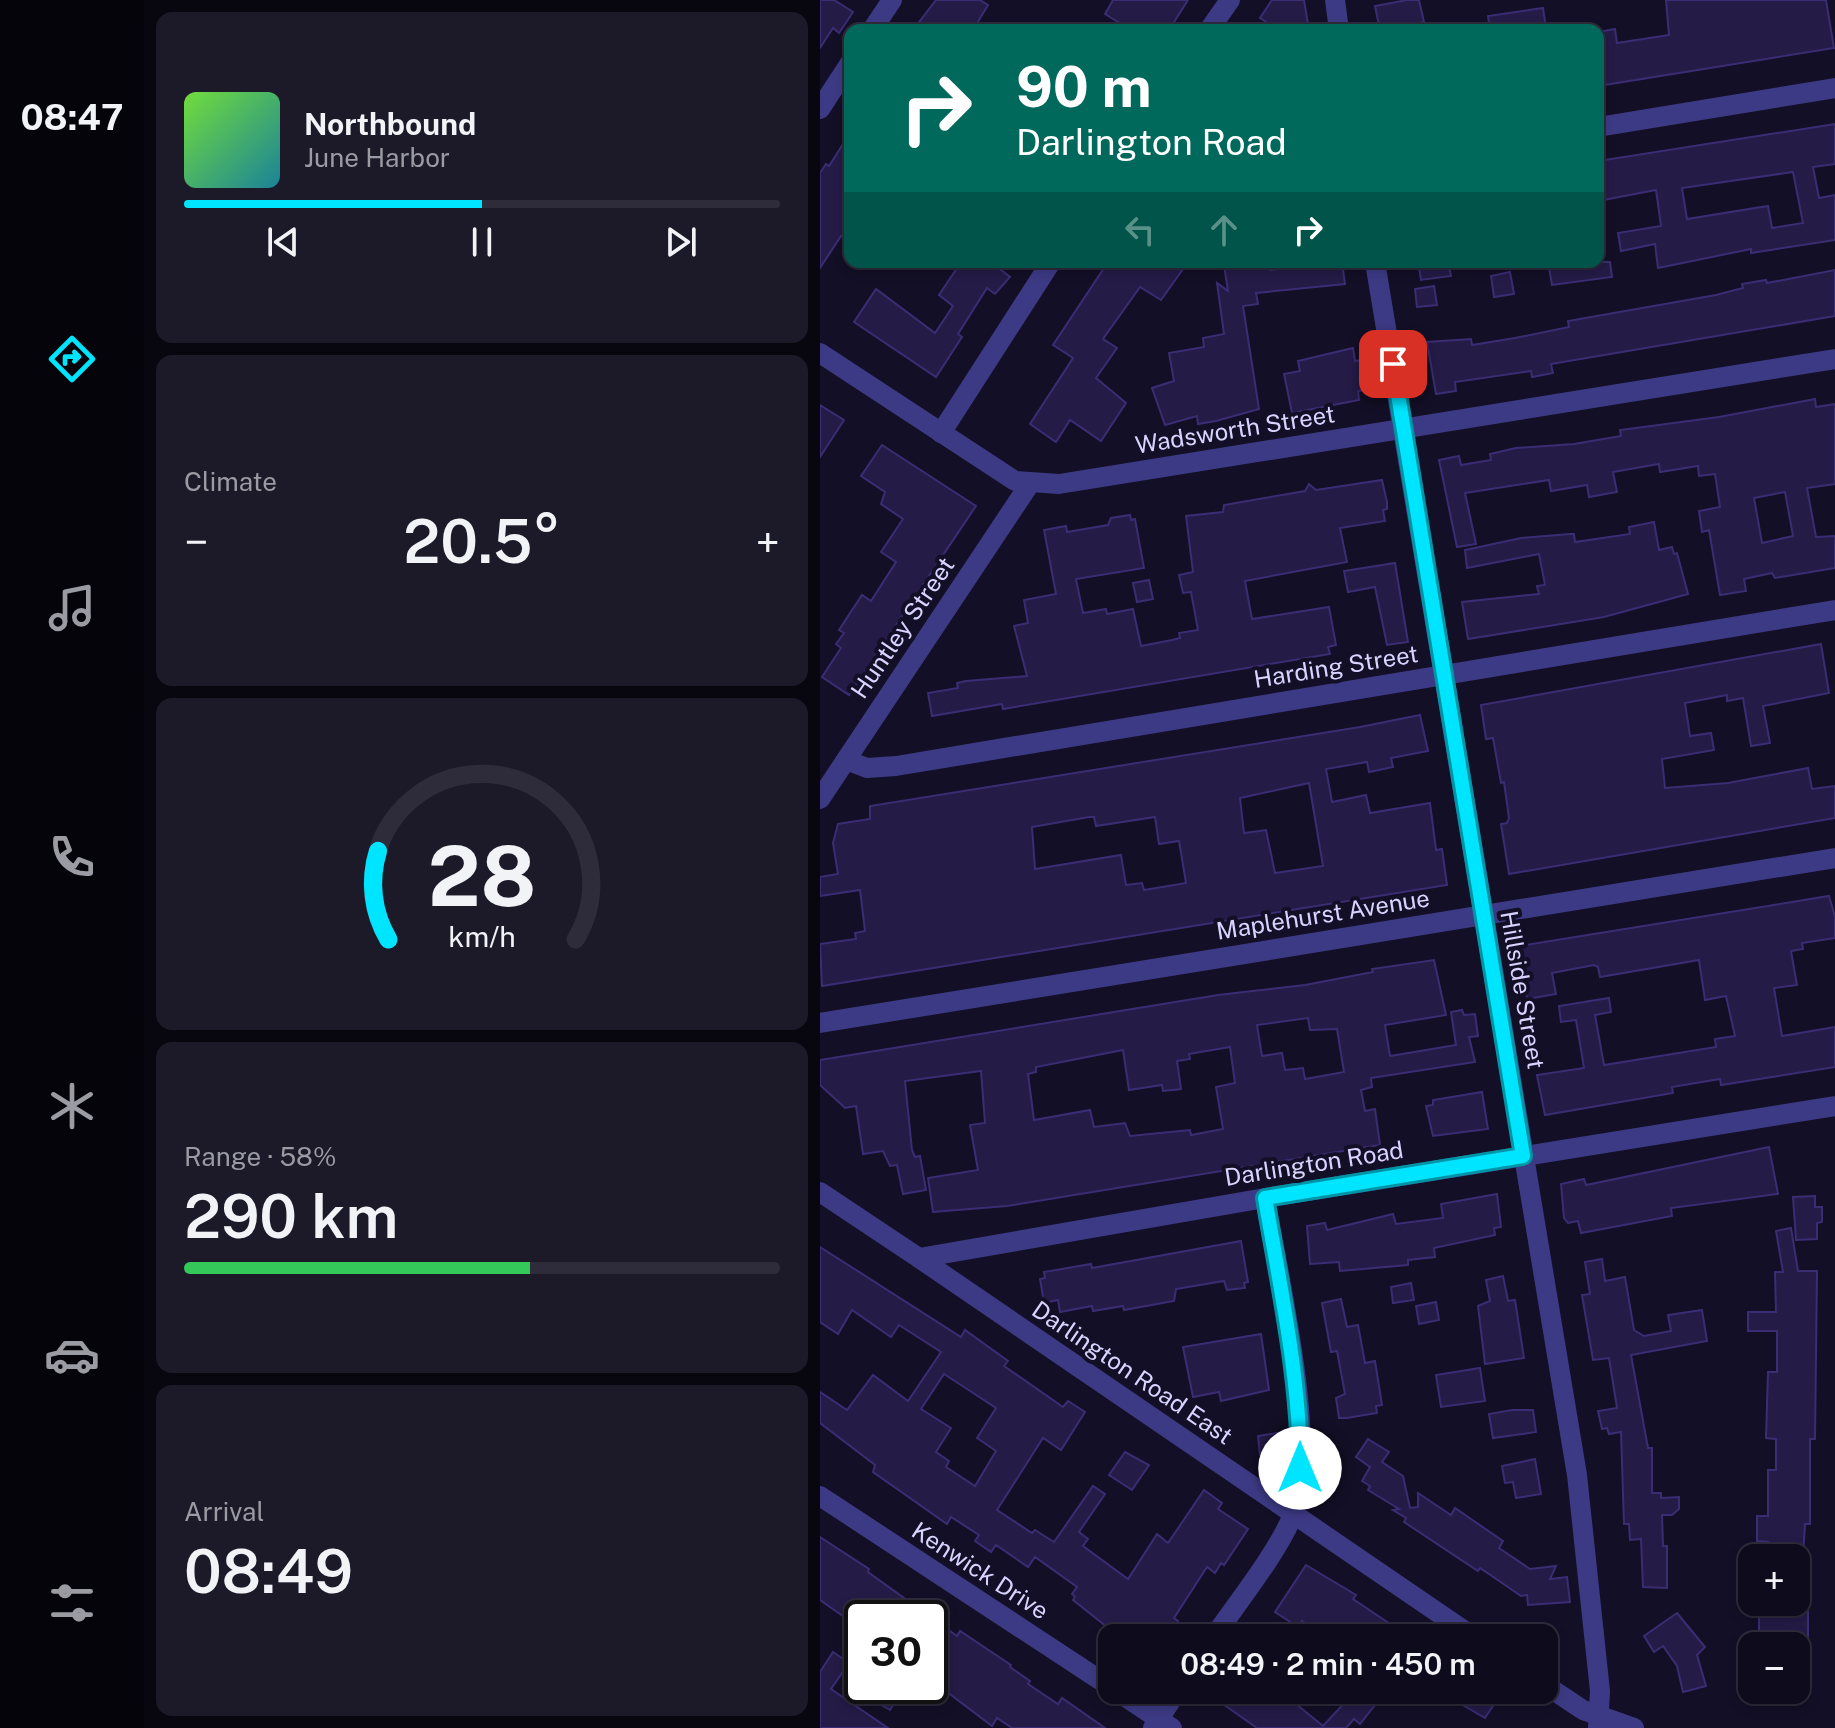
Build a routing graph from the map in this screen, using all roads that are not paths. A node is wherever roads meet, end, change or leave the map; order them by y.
1 (892, 0) edge
2 (1230, 0) edge
3 (1335, 0) edge
4 (876, 24) edge
5 (1213, 24) edge
6 (1338, 24) edge
7 (844, 72) edge
8 (1835, 88) edge
9 (820, 109) edge
10 (1604, 126) edge
11 (1047, 268) edge
12 (1376, 268) edge
13 (821, 356) edge
14 (1835, 359) edge
15 (1405, 429) junction
16 (941, 433) junction
17 (1029, 485) junction
18 (1835, 610) edge
19 (1444, 675) junction
20 (846, 760) junction
21 (820, 799) edge
22 (1835, 858) edge
23 (1483, 915) junction
24 (820, 1023) edge
25 (1835, 1106) edge
26 (1523, 1156) junction
27 (820, 1192) edge
28 (1265, 1198) junction
29 (919, 1258) junction
30 (820, 1496) edge
31 (1293, 1515) junction
32 (1222, 1624) edge
33 (1454, 1624) edge
34 (1098, 1679) edge
35 (1558, 1694) edge
36 (1133, 1704) edge
37 (1171, 1704) edge
38 (1598, 1722) edge
39 (1161, 1725) edge
40 (1634, 1728) edge

1 - 4 street
2 - 5 street
3 - 6 street
7 - 9 street
8 - 10 street
11 - 16 street
12 - 15 street, Hillside Street
13 - 16 street
14 - 15 street, Wadsworth Street
15 - 17 street, Wadsworth Street
15 - 19 street, Hillside Street
16 - 17 street
17 - 20 street, Huntley Street
18 - 19 street, Harding Street
19 - 20 street, Harding Street
19 - 23 street, Hillside Street
20 - 21 street, Huntley Street
22 - 23 street, Maplehurst Avenue
23 - 24 street, Maplehurst Avenue
23 - 26 street, Hillside Street
25 - 26 street, Darlington Road
26 - 28 street, Darlington Road
26 - 38 street, Hillside Street
27 - 29 street
28 - 29 street, Darlington Road
28 - 31 street
29 - 31 street, Darlington Road East
30 - 34 street, Kenwick Drive
31 - 32 street
31 - 33 street, Darlington Road East
35 - 38 street
36 - 39 street, Kenwick Drive
37 - 39 street
38 - 40 street

